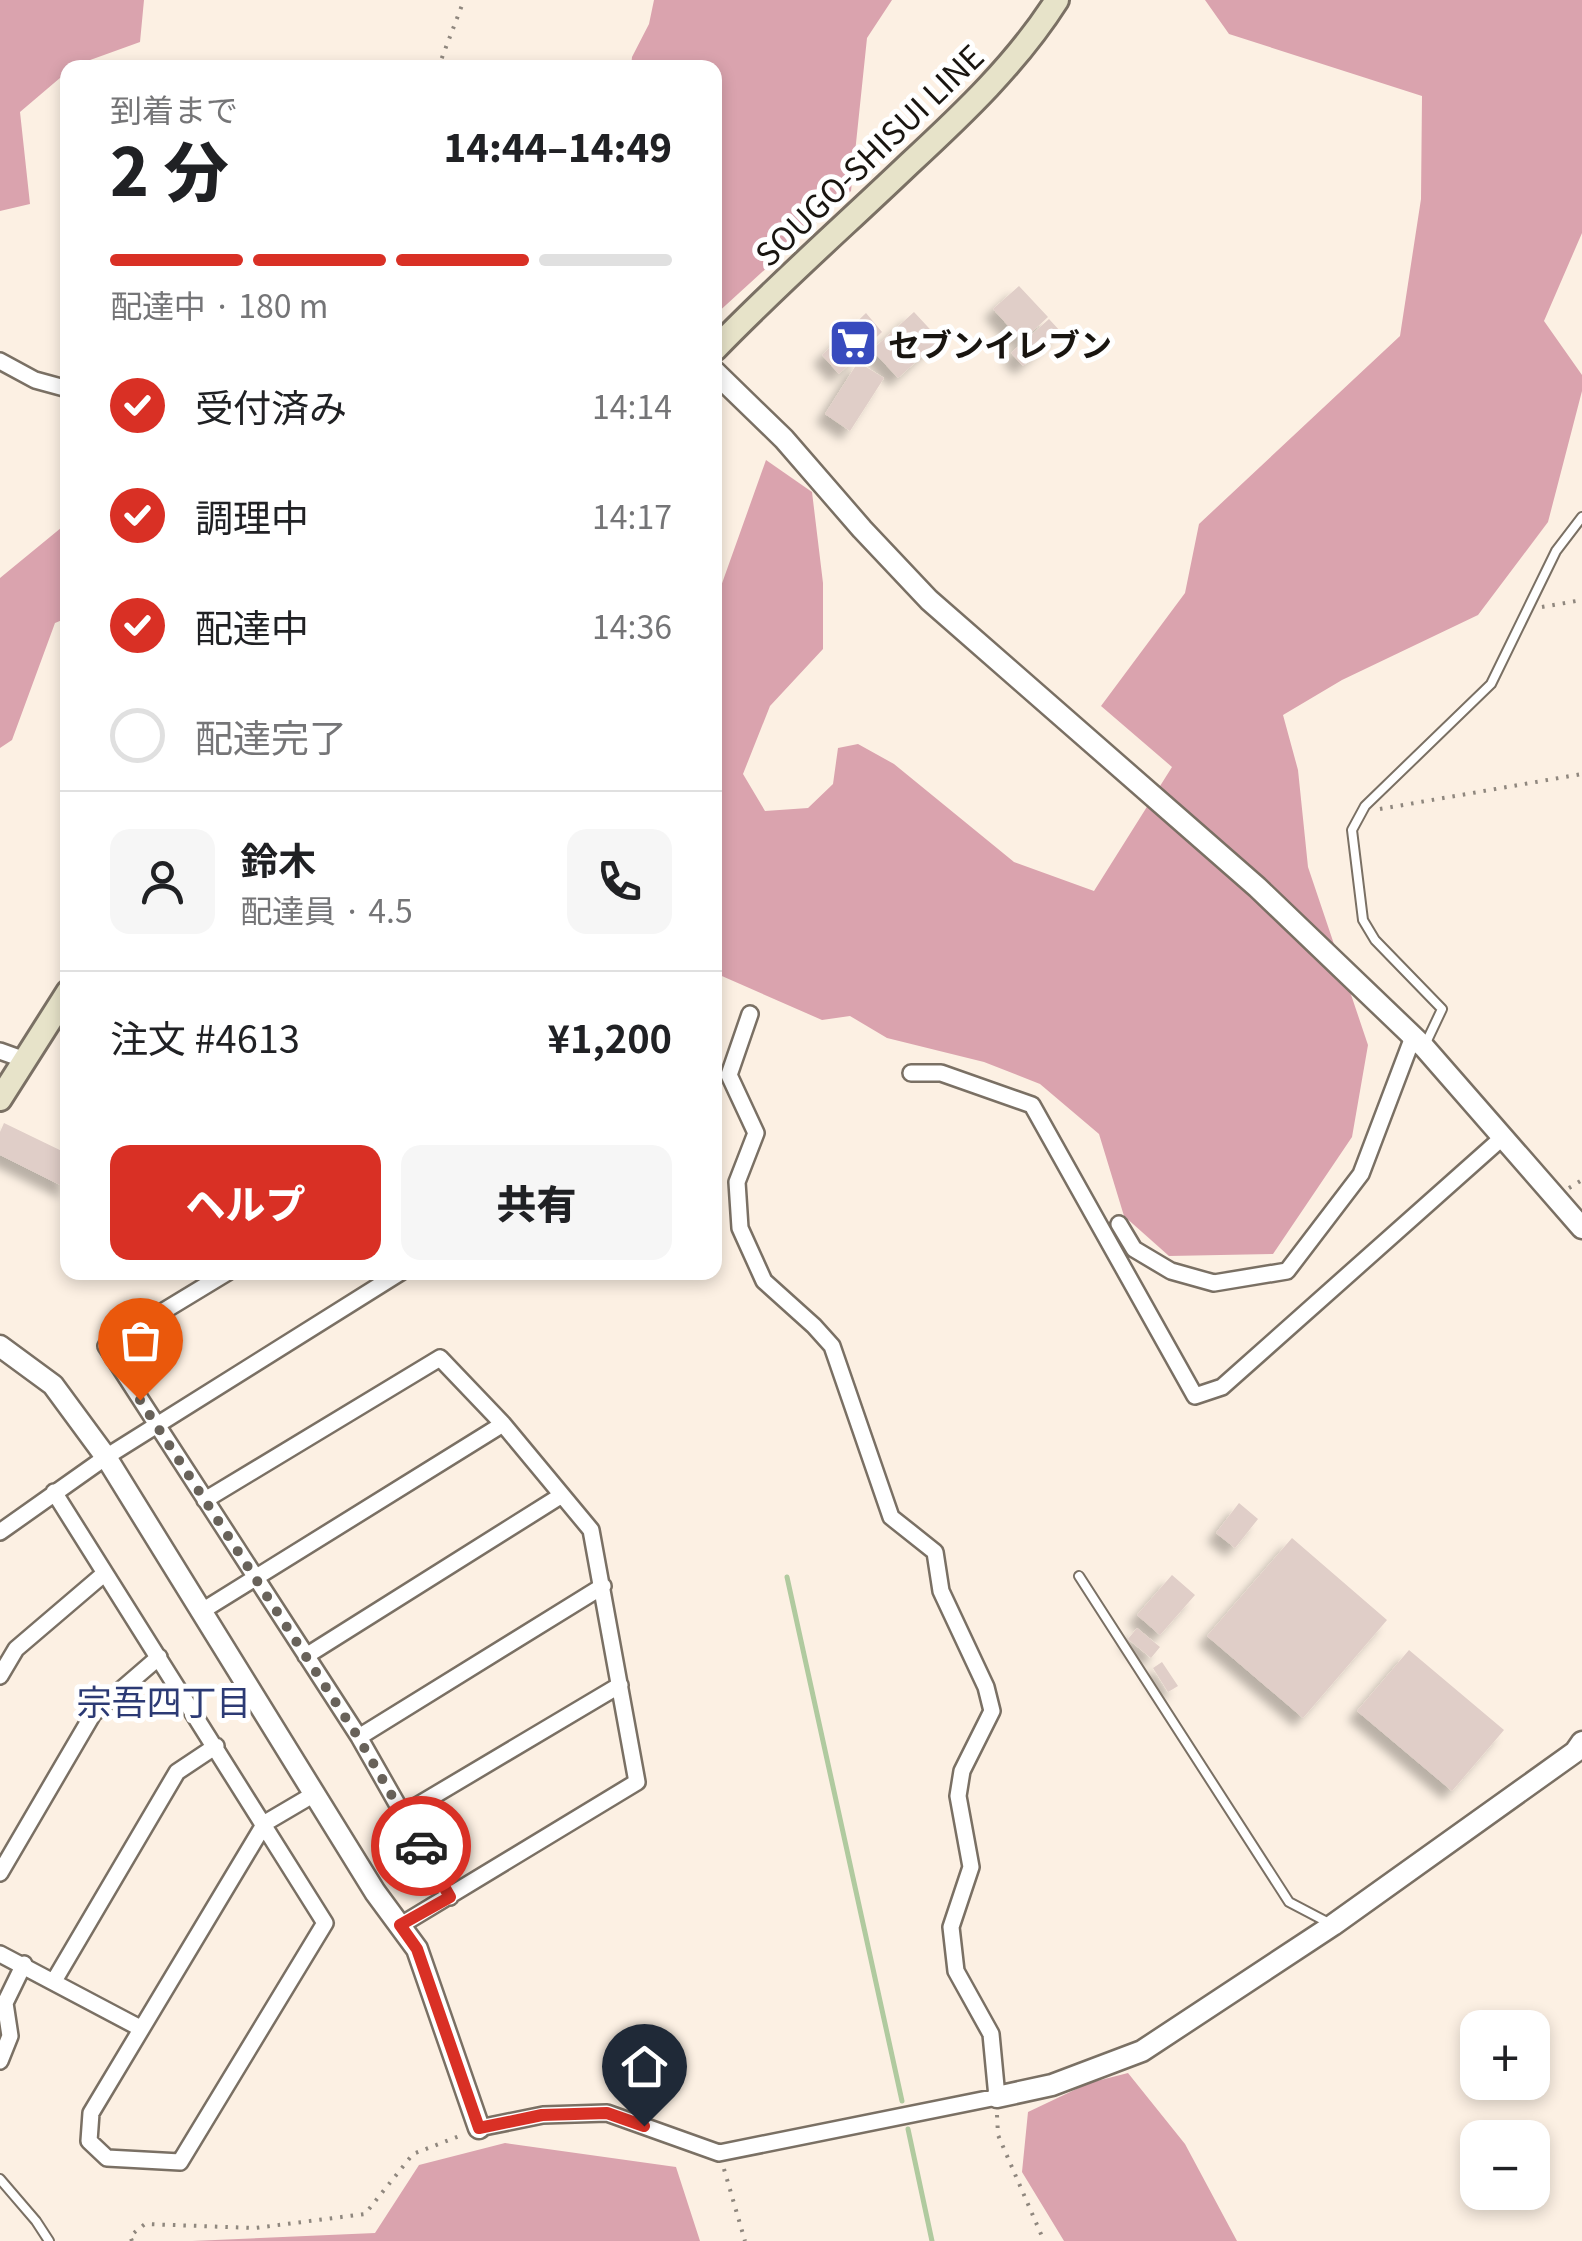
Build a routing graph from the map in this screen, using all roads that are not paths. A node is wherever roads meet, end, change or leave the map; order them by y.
1 (1057, 0) edge
2 (722, 342) edge
3 (0, 361) edge
4 (722, 379) edge
5 (60, 387) edge
6 (1582, 516) edge
7 (60, 1004) edge
8 (750, 1014) dead end
9 (1419, 1042) junction
10 (0, 1051) edge
11 (24, 1060) junction
12 (911, 1074) dead end
13 (0, 1099) edge
14 (1502, 1136) junction
15 (1119, 1224) dead end
16 (1582, 1228) edge
17 (215, 1280) edge
18 (388, 1280) edge
19 (0, 1346) edge
20 (504, 1424) junction
21 (157, 1426) junction
22 (106, 1458) junction
23 (54, 1492) junction
24 (562, 1494) junction
25 (205, 1500) junction
26 (0, 1532) edge
27 (105, 1574) junction
28 (1079, 1576) dead end
29 (256, 1578) junction
30 (603, 1586) junction
31 (202, 1611) junction
32 (306, 1656) junction
33 (160, 1657) junction
34 (0, 1676) edge
35 (620, 1685) junction
36 (358, 1737) junction
37 (1582, 1742) edge
38 (216, 1746) junction
39 (316, 1793) junction
40 (403, 1814) junction
41 (265, 1823) junction
42 (0, 1872) edge
43 (450, 1897) junction
44 (400, 1925) junction
45 (1333, 1925) junction
46 (0, 1954) edge
47 (24, 1964) junction
48 (54, 1981) junction
49 (140, 2028) junction
50 (0, 2061) edge
51 (997, 2096) junction
52 (479, 2128) joint
53 (0, 2179) edge
54 (48, 2241) edge

1 - 2 main road, SOUGO-SHISUI LINE
3 - 5 street
4 - 9 street
6 - 9 lane
7 - 11 main road
8 - 51 street
9 - 14 street
9 - 15 street
10 - 11 street
11 - 13 main road
12 - 14 street
14 - 16 street
17 - 21 street
18 - 21 street
19 - 22 street
20 - 24 street
20 - 25 street
20 - 29 street
21 - 22 street
21 - 25 street
22 - 23 street
22 - 31 street
23 - 26 street
23 - 27 street
24 - 30 street
24 - 32 street
25 - 29 street
27 - 33 street
27 - 34 street
28 - 45 lane
29 - 31 street
29 - 32 street
30 - 35 street
30 - 36 street
31 - 39 street
32 - 36 street
33 - 38 street
33 - 42 street
35 - 40 street
35 - 43 street
36 - 40 street
37 - 45 street
38 - 41 street
38 - 48 street
39 - 41 street
39 - 44 street
40 - 43 street
41 - 49 street
41 - 49 street
43 - 44 street
44 - 52 street
45 - 51 street
46 - 47 street
47 - 48 street
47 - 50 street
48 - 49 street
51 - 52 street
53 - 54 lane

